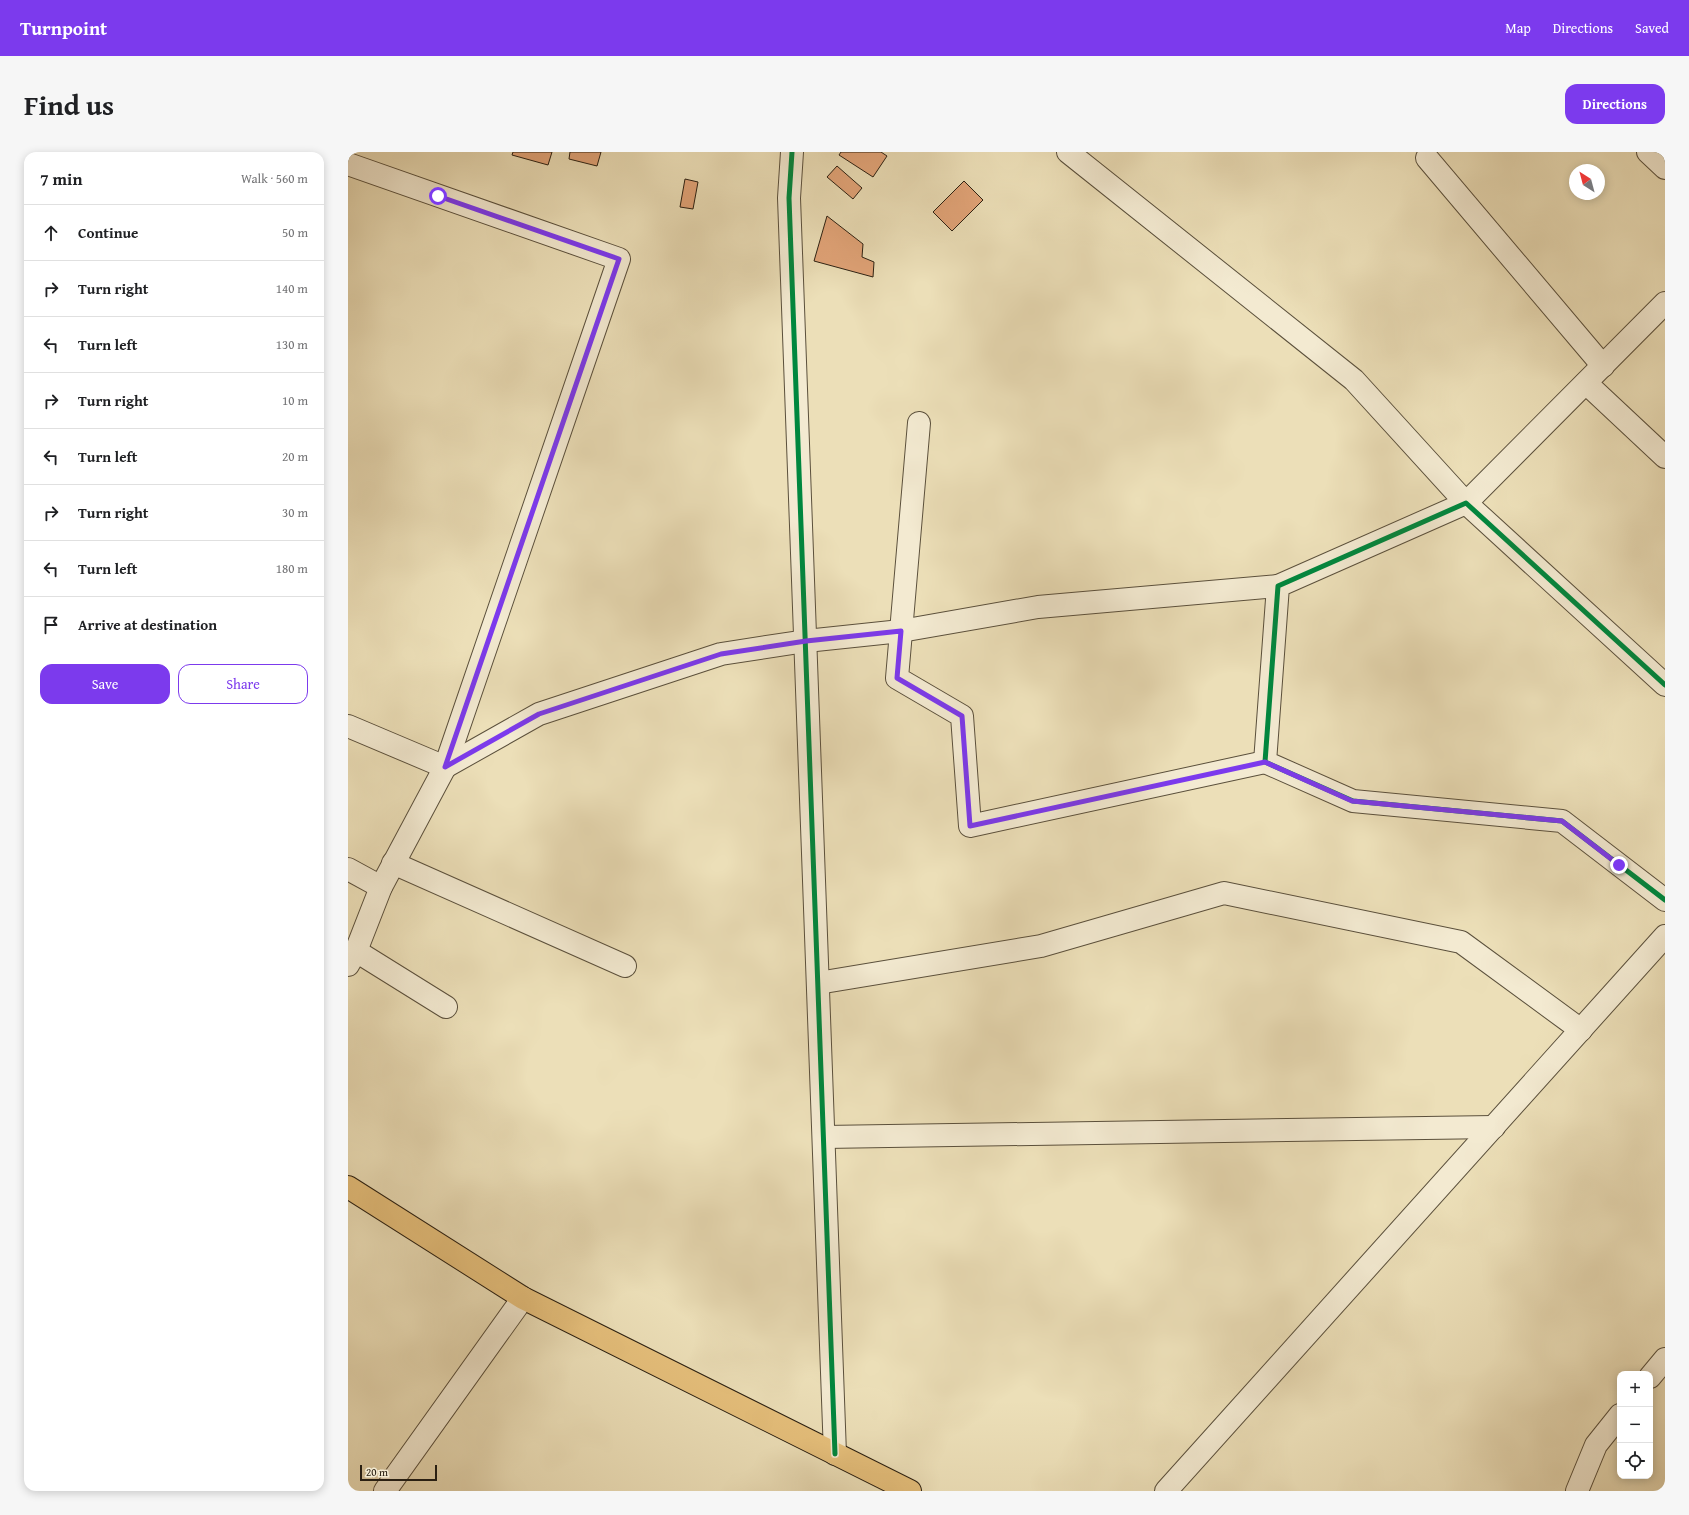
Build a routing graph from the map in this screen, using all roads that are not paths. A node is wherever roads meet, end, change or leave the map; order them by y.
1 (792, 152) edge
2 (1068, 152) edge
3 (1648, 152) edge
4 (1427, 158) dead end
5 (348, 164) edge
6 (1665, 168) edge
7 (1665, 304) edge
8 (1602, 366) junction
9 (1586, 383) junction
10 (919, 423) dead end
11 (1665, 457) edge
12 (1466, 503) junction
13 (1278, 586) junction
14 (901, 631) junction
15 (806, 641) junction
16 (1665, 685) edge
17 (348, 726) edge
18 (1265, 762) junction
19 (445, 767) junction
20 (393, 863) junction
21 (348, 869) edge
22 (381, 887) junction
23 (1665, 900) edge
24 (1665, 936) edge
25 (352, 958) edge
26 (625, 966) dead end
27 (818, 983) junction
28 (446, 1007) dead end
29 (1581, 1030) junction
30 (1494, 1127) junction
31 (824, 1137) junction
32 (348, 1187) edge
33 (523, 1298) junction
34 (1665, 1358) edge
35 (1653, 1373) edge
36 (1617, 1419) edge
37 (836, 1454) junction
38 (385, 1491) edge
39 (910, 1491) edge
40 (1166, 1491) edge
41 (1577, 1491) edge

1 - 15 street
2 - 12 street
3 - 6 street
4 - 8 street
5 - 19 street
7 - 8 street
8 - 9 street
9 - 11 street
9 - 12 street
10 - 14 street
12 - 13 street
12 - 16 street
13 - 14 street
13 - 18 street
14 - 15 street
14 - 18 street
15 - 19 street
15 - 27 street
17 - 19 street
18 - 23 street
19 - 20 street
20 - 22 street
20 - 26 street
21 - 22 street
22 - 25 street
24 - 29 street
25 - 28 street
27 - 29 street
27 - 31 street
29 - 30 street
30 - 31 street
30 - 40 street
31 - 37 street
32 - 33 main road
33 - 37 main road
33 - 38 street
34 - 35 street
36 - 41 street
37 - 39 main road

